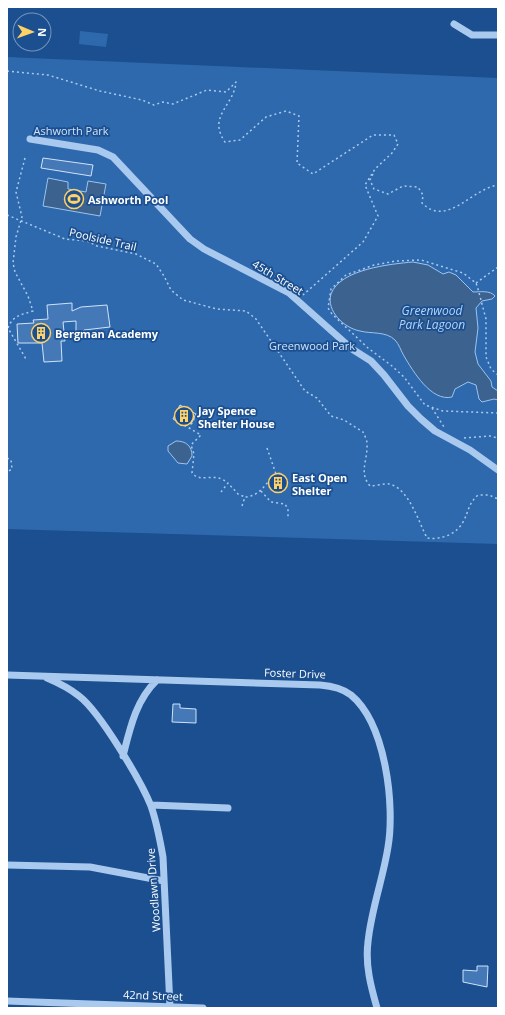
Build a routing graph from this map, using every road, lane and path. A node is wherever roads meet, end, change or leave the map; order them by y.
1 (454, 24) dead end
2 (498, 35) edge
3 (7, 70) edge
4 (30, 139) dead end
5 (25, 158) dead end
6 (375, 169) junction
7 (498, 185) edge
8 (7, 215) edge
9 (20, 222) junction
10 (498, 267) edge
11 (476, 284) junction
12 (298, 300) junction
13 (26, 359) dead end
14 (498, 375) edge
15 (432, 408) junction
16 (197, 413) dead end
17 (498, 414) edge
18 (180, 423) dead end
19 (190, 429) junction
20 (447, 429) dead end
21 (463, 438) dead end
22 (498, 438) edge
23 (267, 448) dead end
24 (7, 458) edge
25 (498, 470) edge
26 (7, 472) edge
27 (276, 474) junction
28 (285, 481) dead end
29 (228, 483) junction
30 (261, 491) junction
31 (221, 492) dead end
32 (245, 497) junction
33 (498, 500) edge
34 (242, 506) dead end
35 (288, 519) dead end
36 (7, 675) edge
37 (43, 676) junction
38 (157, 680) junction
39 (123, 756) junction
40 (151, 805) junction
41 (228, 808) dead end
42 (7, 865) edge
43 (164, 881) junction
44 (7, 1001) edge
45 (102, 1006) edge
46 (170, 1007) junction
47 (203, 1008) edge
48 (377, 1008) edge

1 - 2 street
3 - 6 path
4 - 12 street, 45th Street
5 - 9 path
6 - 7 path
6 - 12 path
8 - 9 path, Poolside Trail
9 - 13 path
9 - 33 path, Poolside Trail
10 - 11 path
11 - 14 path
11 - 15 path
12 - 25 street, 45th Street
15 - 17 path
15 - 20 path
16 - 19 path
18 - 19 path
19 - 29 path
21 - 22 path
23 - 27 path
24 - 26 path
27 - 28 path
27 - 30 path
29 - 31 path
29 - 32 path
30 - 32 path
30 - 35 path
32 - 34 path
36 - 37 street, Foster Drive
37 - 38 street, Foster Drive
37 - 39 street, Woodlawn Drive
38 - 39 street
38 - 48 street, Foster Drive
39 - 40 street, Woodlawn Drive
40 - 41 street
40 - 43 street, Woodlawn Drive
42 - 43 street
43 - 46 street, Woodlawn Drive
44 - 45 street, 42nd Street
45 - 46 street, 42nd Street
46 - 47 street, 42nd Street

